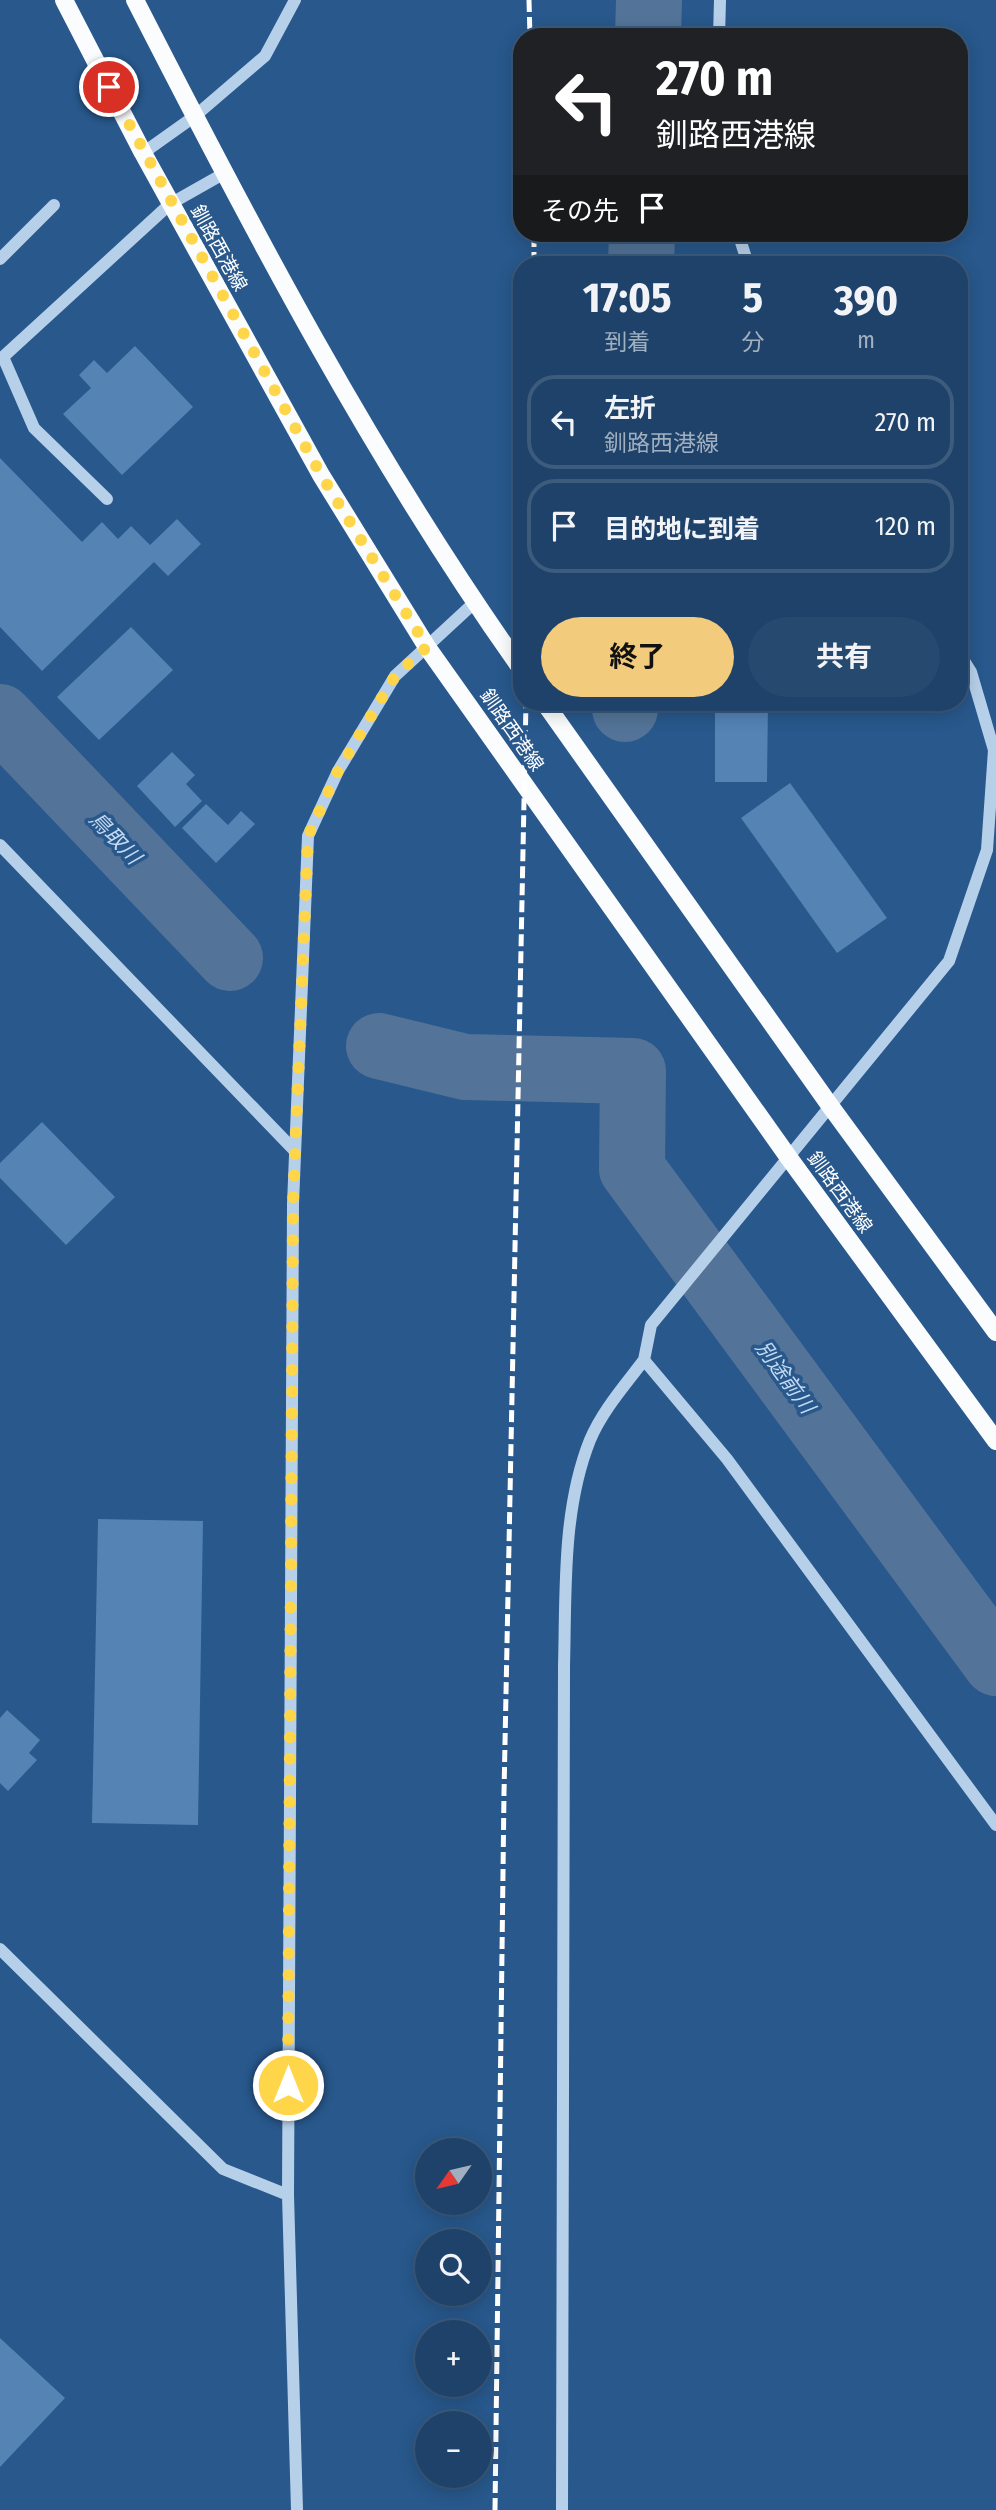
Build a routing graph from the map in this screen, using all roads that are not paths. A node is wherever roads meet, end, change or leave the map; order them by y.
1 (64, 0) edge
2 (135, 0) edge
3 (295, 0) edge
4 (720, 0) edge
5 (719, 28) edge
6 (195, 116) junction
7 (143, 153) junction
8 (223, 174) junction
9 (170, 204) junction
10 (54, 205) dead end
11 (0, 259) edge
12 (2, 356) edge
13 (107, 499) dead end
14 (474, 603) junction
15 (427, 647) junction
16 (513, 657) edge
17 (968, 667) edge
18 (550, 711) edge
19 (0, 845) edge
20 (831, 1107) junction
21 (294, 1150) junction
22 (789, 1158) junction
23 (996, 1332) edge
24 (644, 1360) junction
25 (996, 1441) edge
26 (996, 1825) edge
27 (0, 1949) edge
28 (288, 2194) junction
29 (297, 2510) edge
30 (562, 2510) edge

1 - 7 main road, 釧路西港線
2 - 6 main road, 釧路西港線
3 - 6 street
4 - 5 street
6 - 7 street
6 - 8 main road, 釧路西港線
7 - 9 main road, 釧路西港線
8 - 9 street
8 - 14 main road, 釧路西港線
9 - 12 street
9 - 15 main road, 釧路西港線
10 - 11 street
12 - 13 street
14 - 15 street
14 - 16 main road, 釧路西港線
15 - 21 street
15 - 22 main road, 釧路西港線
17 - 20 street
18 - 20 main road
19 - 21 street
20 - 22 street
20 - 23 main road
21 - 28 street
22 - 24 street
22 - 25 main road, 釧路西港線
24 - 26 street
24 - 30 street
27 - 28 street
28 - 29 street

